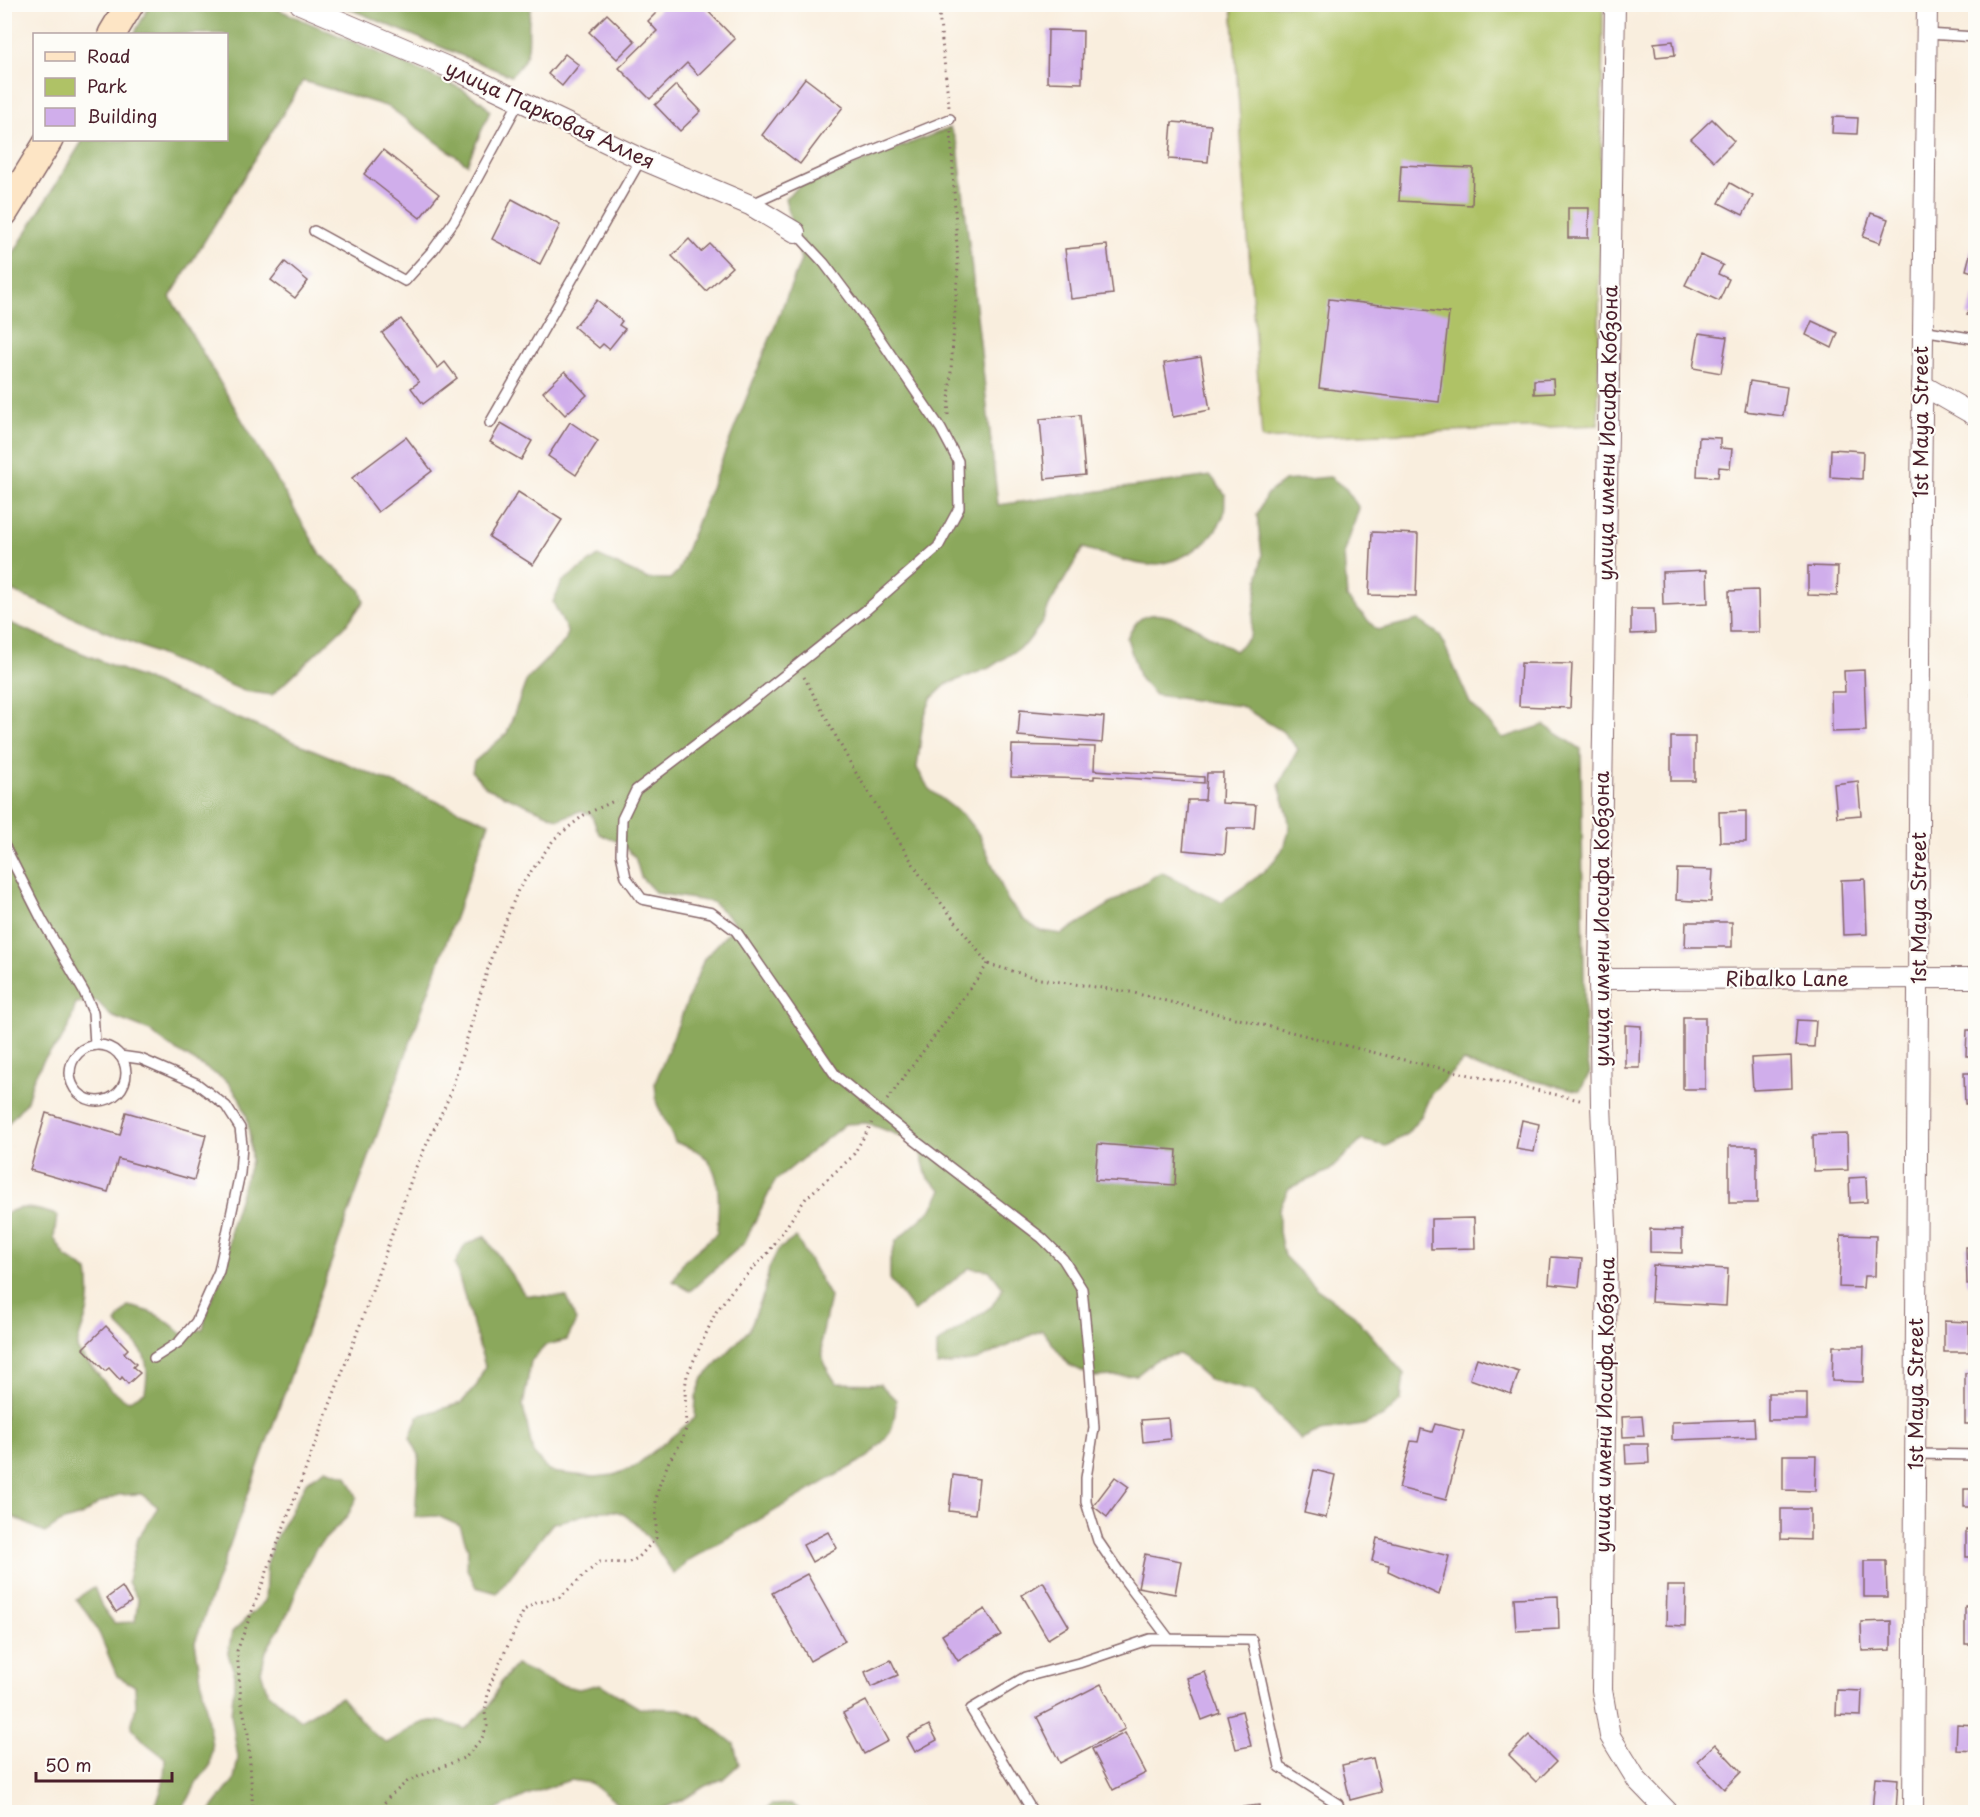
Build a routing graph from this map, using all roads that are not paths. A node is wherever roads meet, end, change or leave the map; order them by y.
1 (130, 4) edge
2 (300, 4) edge
3 (1615, 4) edge
4 (1927, 4) edge
5 (113, 33) edge
6 (1927, 34) junction
7 (1976, 37) edge
8 (519, 100) junction
9 (951, 118) road end
10 (48, 141) edge
11 (641, 159) junction
12 (750, 205) junction
13 (4, 213) edge
14 (314, 231) dead end
15 (795, 232) joint
16 (1922, 330) junction
17 (1976, 339) edge
18 (1922, 385) junction
19 (1976, 416) edge
20 (490, 423) dead end
21 (4, 845) edge
22 (1976, 978) edge
23 (1599, 979) junction
24 (1919, 980) junction
25 (95, 1045) junction
26 (120, 1056) junction
27 (154, 1358) dead end
28 (1916, 1454) junction
29 (1976, 1455) edge
30 (1169, 1639) junction
31 (1033, 1812) edge
32 (1341, 1812) edge
33 (1668, 1812) edge
34 (1913, 1812) edge

1 - 5 main road
2 - 8 street, улица Парковая Аллея
3 - 23 street, улица имени Иосифа Кобзона
4 - 6 street, 1st Maya Street
6 - 7 lane
6 - 16 street, 1st Maya Street
8 - 11 street, улица Парковая Аллея
8 - 14 lane
9 - 12 lane
10 - 13 main road
11 - 12 street, улица Парковая Аллея
11 - 20 lane
12 - 15 street, улица Парковая Аллея
15 - 30 lane
16 - 17 lane
16 - 18 street, 1st Maya Street
18 - 19 street
18 - 24 street, 1st Maya Street
21 - 25 lane
22 - 24 street, Ribalko Lane
23 - 24 street, Ribalko Lane
23 - 33 street, улица имени Иосифа Кобзона
24 - 28 street, 1st Maya Street
25 - 26 lane
25 - 26 lane
26 - 27 lane
28 - 29 lane
28 - 34 street, 1st Maya Street
30 - 31 lane
30 - 32 lane

